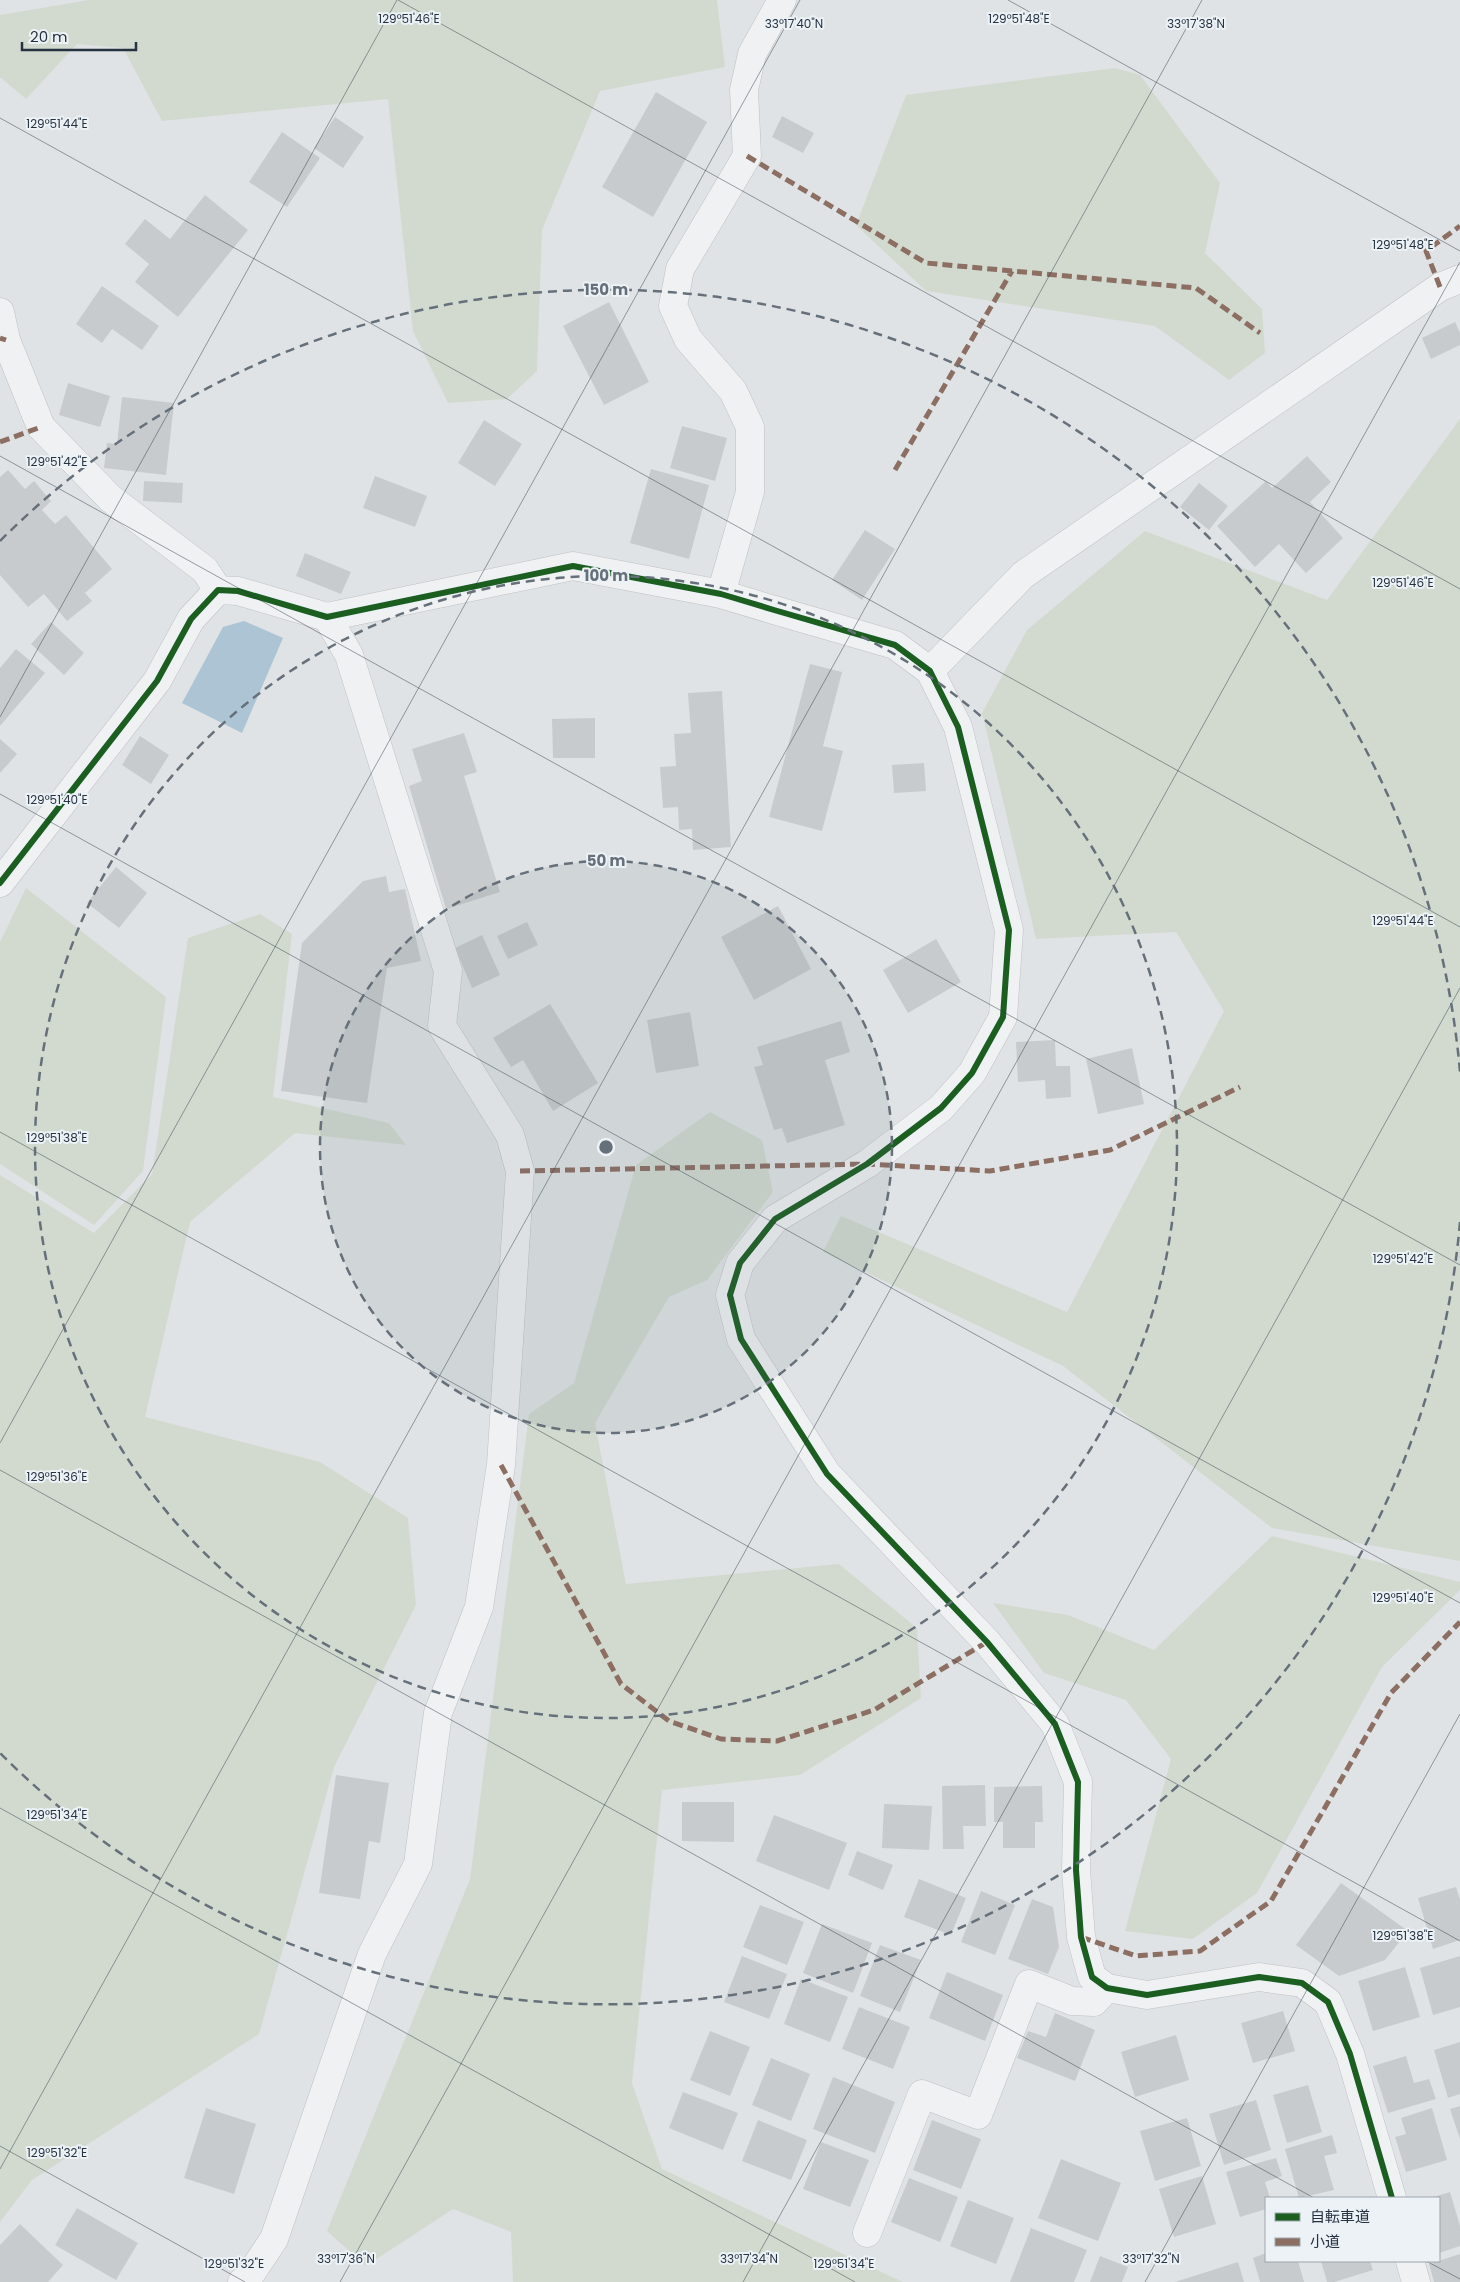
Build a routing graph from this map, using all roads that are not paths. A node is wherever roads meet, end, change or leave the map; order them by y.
1 (782, 0) edge
2 (1460, 279) edge
3 (0, 312) edge
4 (218, 590) junction
5 (721, 594) junction
6 (327, 617) junction
7 (930, 671) junction
8 (0, 883) edge
9 (1107, 1988) junction
10 (1392, 2197) edge
11 (867, 2232) dead end
12 (1410, 2262) edge
13 (242, 2282) edge
14 (1416, 2282) edge

1 - 5 street
2 - 7 street
3 - 4 street
4 - 6 street
4 - 8 street
5 - 6 street
5 - 7 street
6 - 13 street
7 - 9 street
9 - 10 street
9 - 11 street
12 - 14 street

